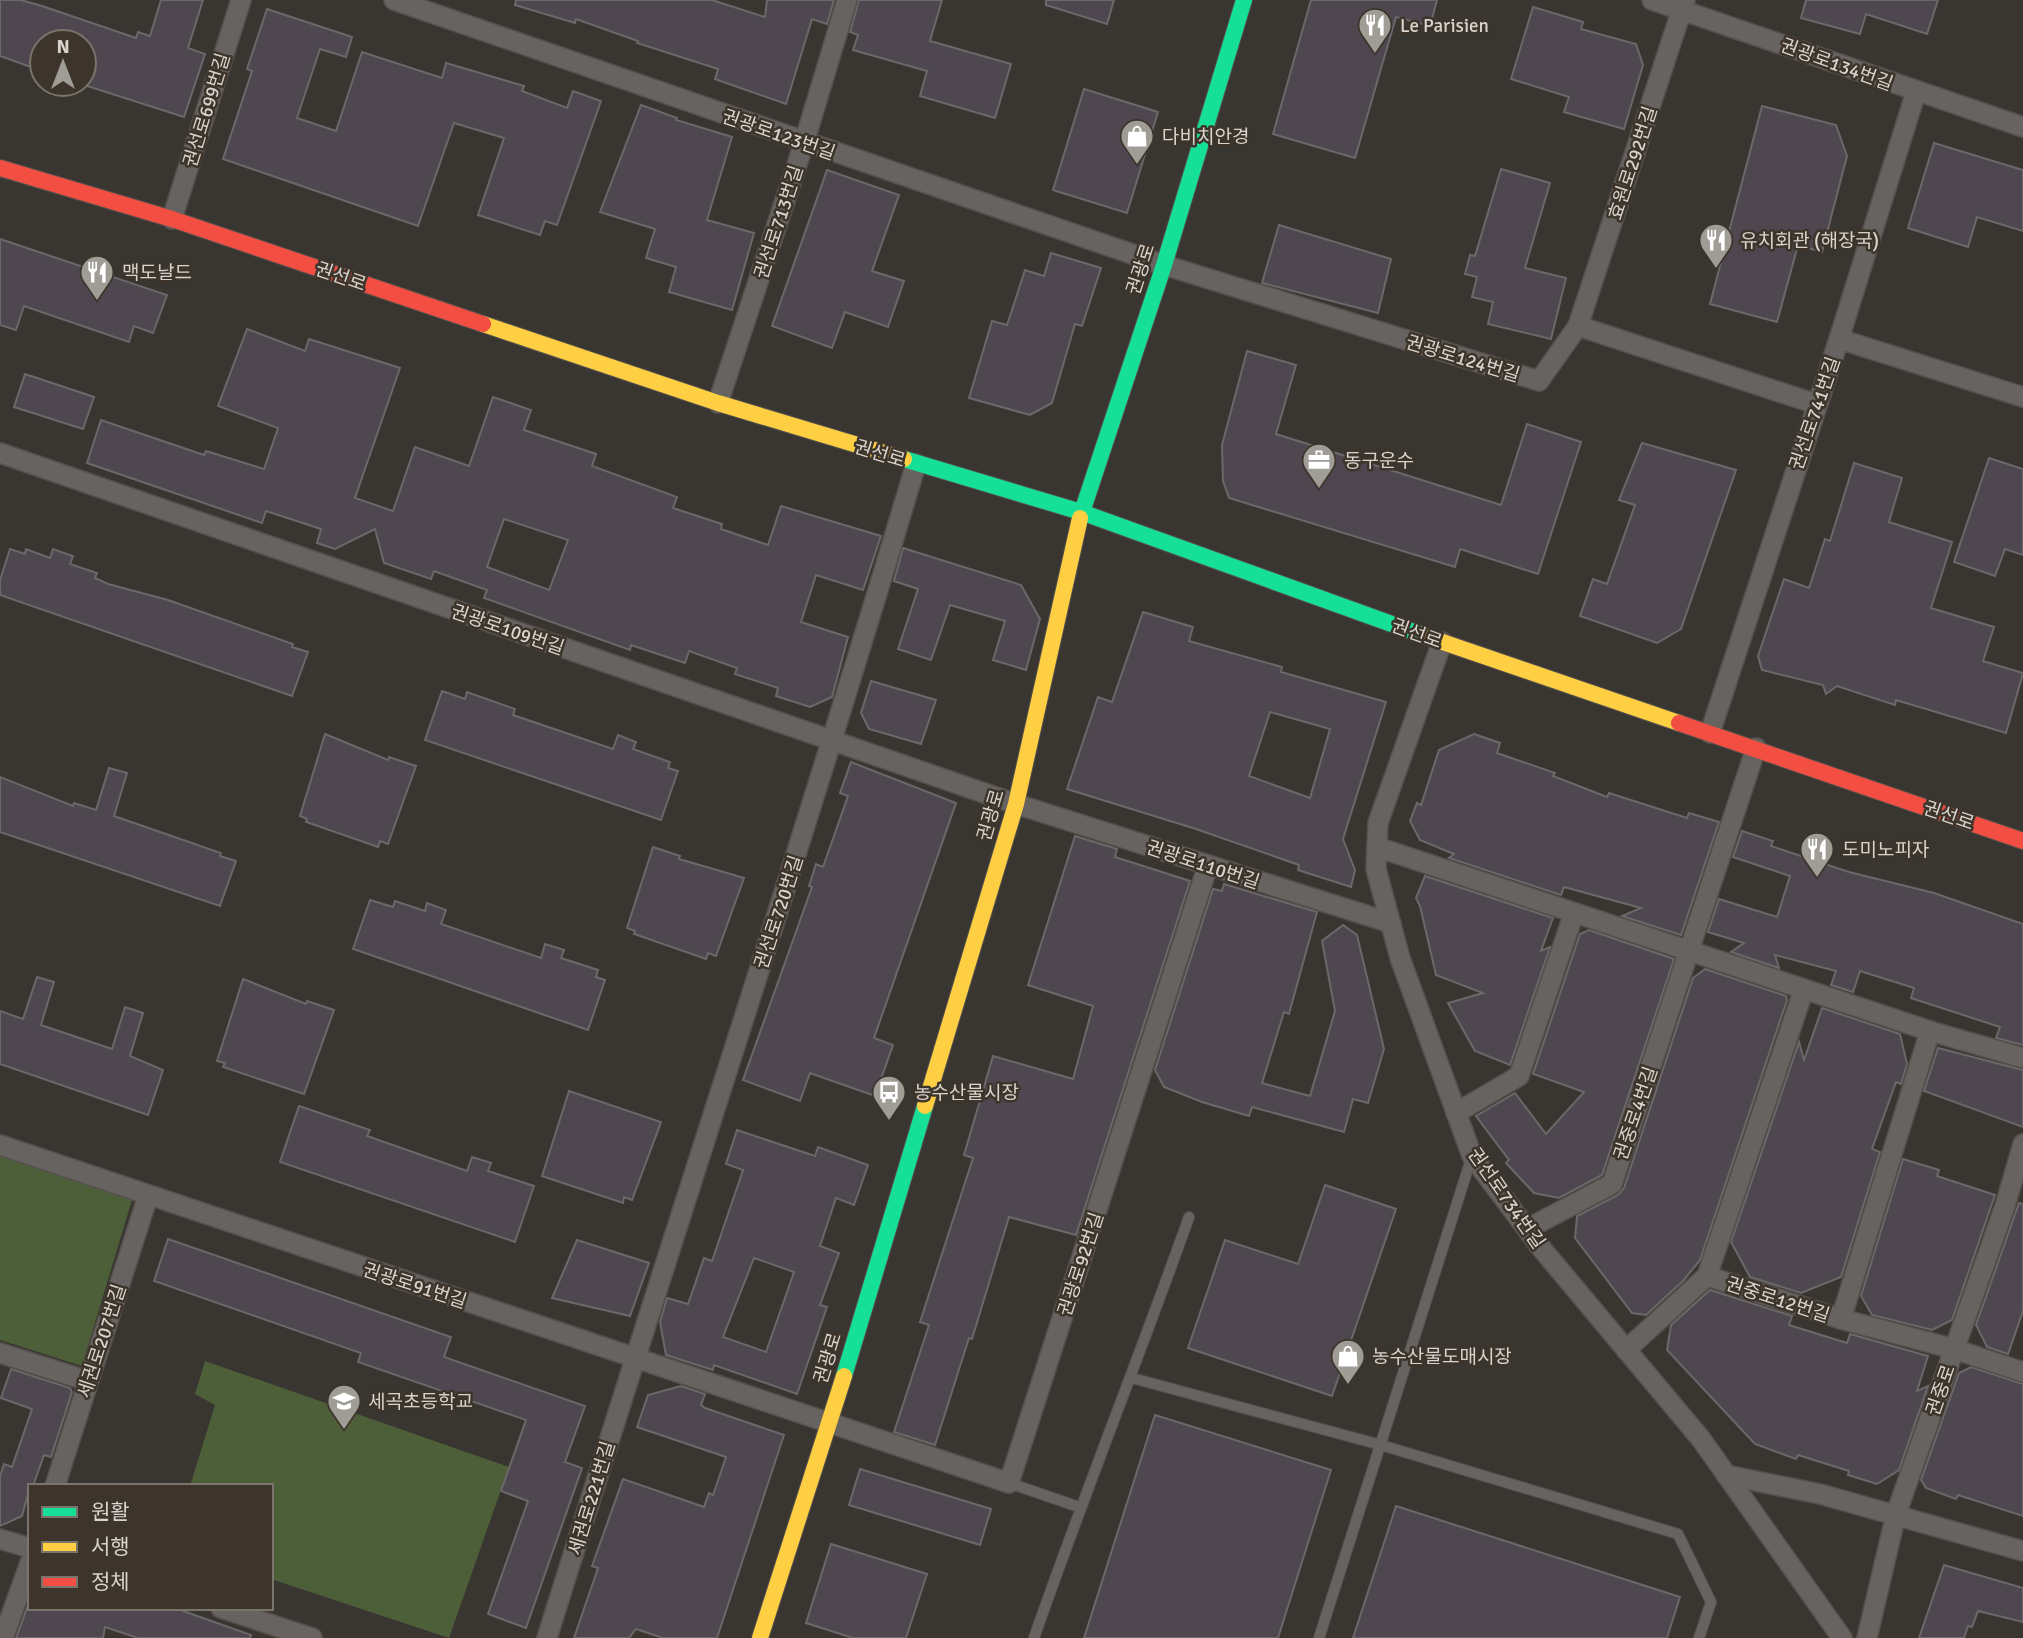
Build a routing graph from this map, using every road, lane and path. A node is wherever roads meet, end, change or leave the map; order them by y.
1 (241, 0) edge
2 (394, 0) edge
3 (847, 0) edge
4 (1244, 0) edge
5 (1652, 0) edge
6 (1684, 4) edge
7 (1916, 92) junction
8 (2023, 127) edge
9 (804, 143) junction
10 (0, 168) edge
11 (172, 219) junction
12 (1164, 265) junction
13 (1578, 326) junction
14 (1839, 339) junction
15 (2023, 397) edge
16 (718, 403) junction
17 (1816, 404) junction
18 (0, 453) edge
19 (916, 464) junction
20 (1081, 512) junction
21 (1442, 642) junction
22 (1710, 733) junction
23 (834, 741) junction
24 (1756, 748) junction
25 (1016, 804) junction
26 (2023, 841) edge
27 (1377, 847) junction
28 (1208, 865) junction
29 (1574, 913) junction
30 (1391, 923) junction
31 (1690, 951) junction
32 (1804, 989) junction
33 (1930, 1031) junction
34 (2023, 1058) edge
35 (1456, 1113) junction
36 (2023, 1144) edge
37 (0, 1145) edge
38 (1472, 1156) junction
39 (148, 1196) junction
40 (2014, 1210) edge
41 (1189, 1217) dead end
42 (1527, 1229) junction
43 (1707, 1276) junction
44 (1841, 1319) junction
45 (1954, 1349) junction
46 (1626, 1350) junction
47 (0, 1353) edge
48 (634, 1358) junction
49 (2023, 1372) edge
50 (1132, 1378) junction
51 (88, 1381) junction
52 (830, 1423) junction
53 (1381, 1445) junction
54 (1726, 1475) junction
55 (1009, 1483) junction
56 (56, 1484) edge
57 (1079, 1507) junction
58 (1896, 1514) junction
59 (0, 1539) edge
60 (28, 1547) edge
61 (2023, 1551) edge
62 (28, 1569) edge
63 (227, 1610) edge
64 (3, 1638) edge
65 (312, 1638) edge
66 (547, 1638) edge
67 (760, 1638) edge
68 (1034, 1638) edge
69 (1320, 1638) edge
70 (1699, 1638) edge
71 (1842, 1638) edge
72 (1867, 1638) edge

1 - 11 street, 권선로699번길
2 - 9 street, 권광로123번길
3 - 9 street, 권선로713번길
4 - 12 street, 권광로
5 - 6 street, 권광로134번길
6 - 7 street, 권광로134번길
6 - 13 street, 효원로292번길
7 - 8 street, 권광로134번길
7 - 14 street, 권선로741번길
9 - 12 street, 권광로123번길
9 - 16 street, 권선로713번길
10 - 11 street, 권선로
11 - 16 street, 권선로
12 - 13 street, 권광로124번길
12 - 20 street, 권광로
13 - 17 street
14 - 15 street
14 - 17 street, 권선로741번길
16 - 19 street, 권선로
17 - 22 street, 권선로741번길
18 - 23 street, 권광로109번길
19 - 20 street, 권선로
19 - 23 street, 권선로720번길
20 - 21 street, 권선로
20 - 25 street, 권광로
21 - 22 street, 권선로
21 - 27 street, 권선로734번길
22 - 24 street, 권선로
23 - 25 street, 권광로109번길
23 - 48 street, 권선로720번길
24 - 26 street, 권선로
24 - 31 street
25 - 28 street, 권광로110번길
25 - 52 street, 권광로
27 - 29 street
27 - 30 street, 권선로734번길
28 - 30 street, 권광로110번길
28 - 55 street, 권광로92번길
29 - 31 street
29 - 35 street
30 - 35 street, 권선로734번길
31 - 32 street
31 - 42 street, 권중로4번길
32 - 33 street
32 - 43 street
33 - 34 street
33 - 44 street
35 - 38 street, 권선로734번길
36 - 40 street, 권중로
37 - 39 street, 권광로91번길
38 - 42 street, 권선로734번길
38 - 53 lane
39 - 48 street, 권광로91번길
39 - 51 street, 세권로207번길
40 - 45 street, 권중로
41 - 50 lane
42 - 46 street, 권선로734번길
43 - 44 street, 권중로12번길
43 - 46 street, 권중로12번길
44 - 45 street, 권중로12번길
45 - 49 street, 권중로12번길
45 - 58 street, 권중로
46 - 54 street, 권선로734번길
47 - 51 street
48 - 52 street, 권광로91번길
48 - 66 street, 세권로221번길
50 - 53 lane
50 - 57 lane
51 - 56 street, 세권로207번길
52 - 55 street
52 - 67 street, 권광로
53 - 69 lane
53 - 70 lane
54 - 58 street
54 - 71 street, 권선로734번길
55 - 57 lane
57 - 68 lane
58 - 61 street
58 - 72 street, 권중로
59 - 60 street
62 - 64 street
63 - 65 street

